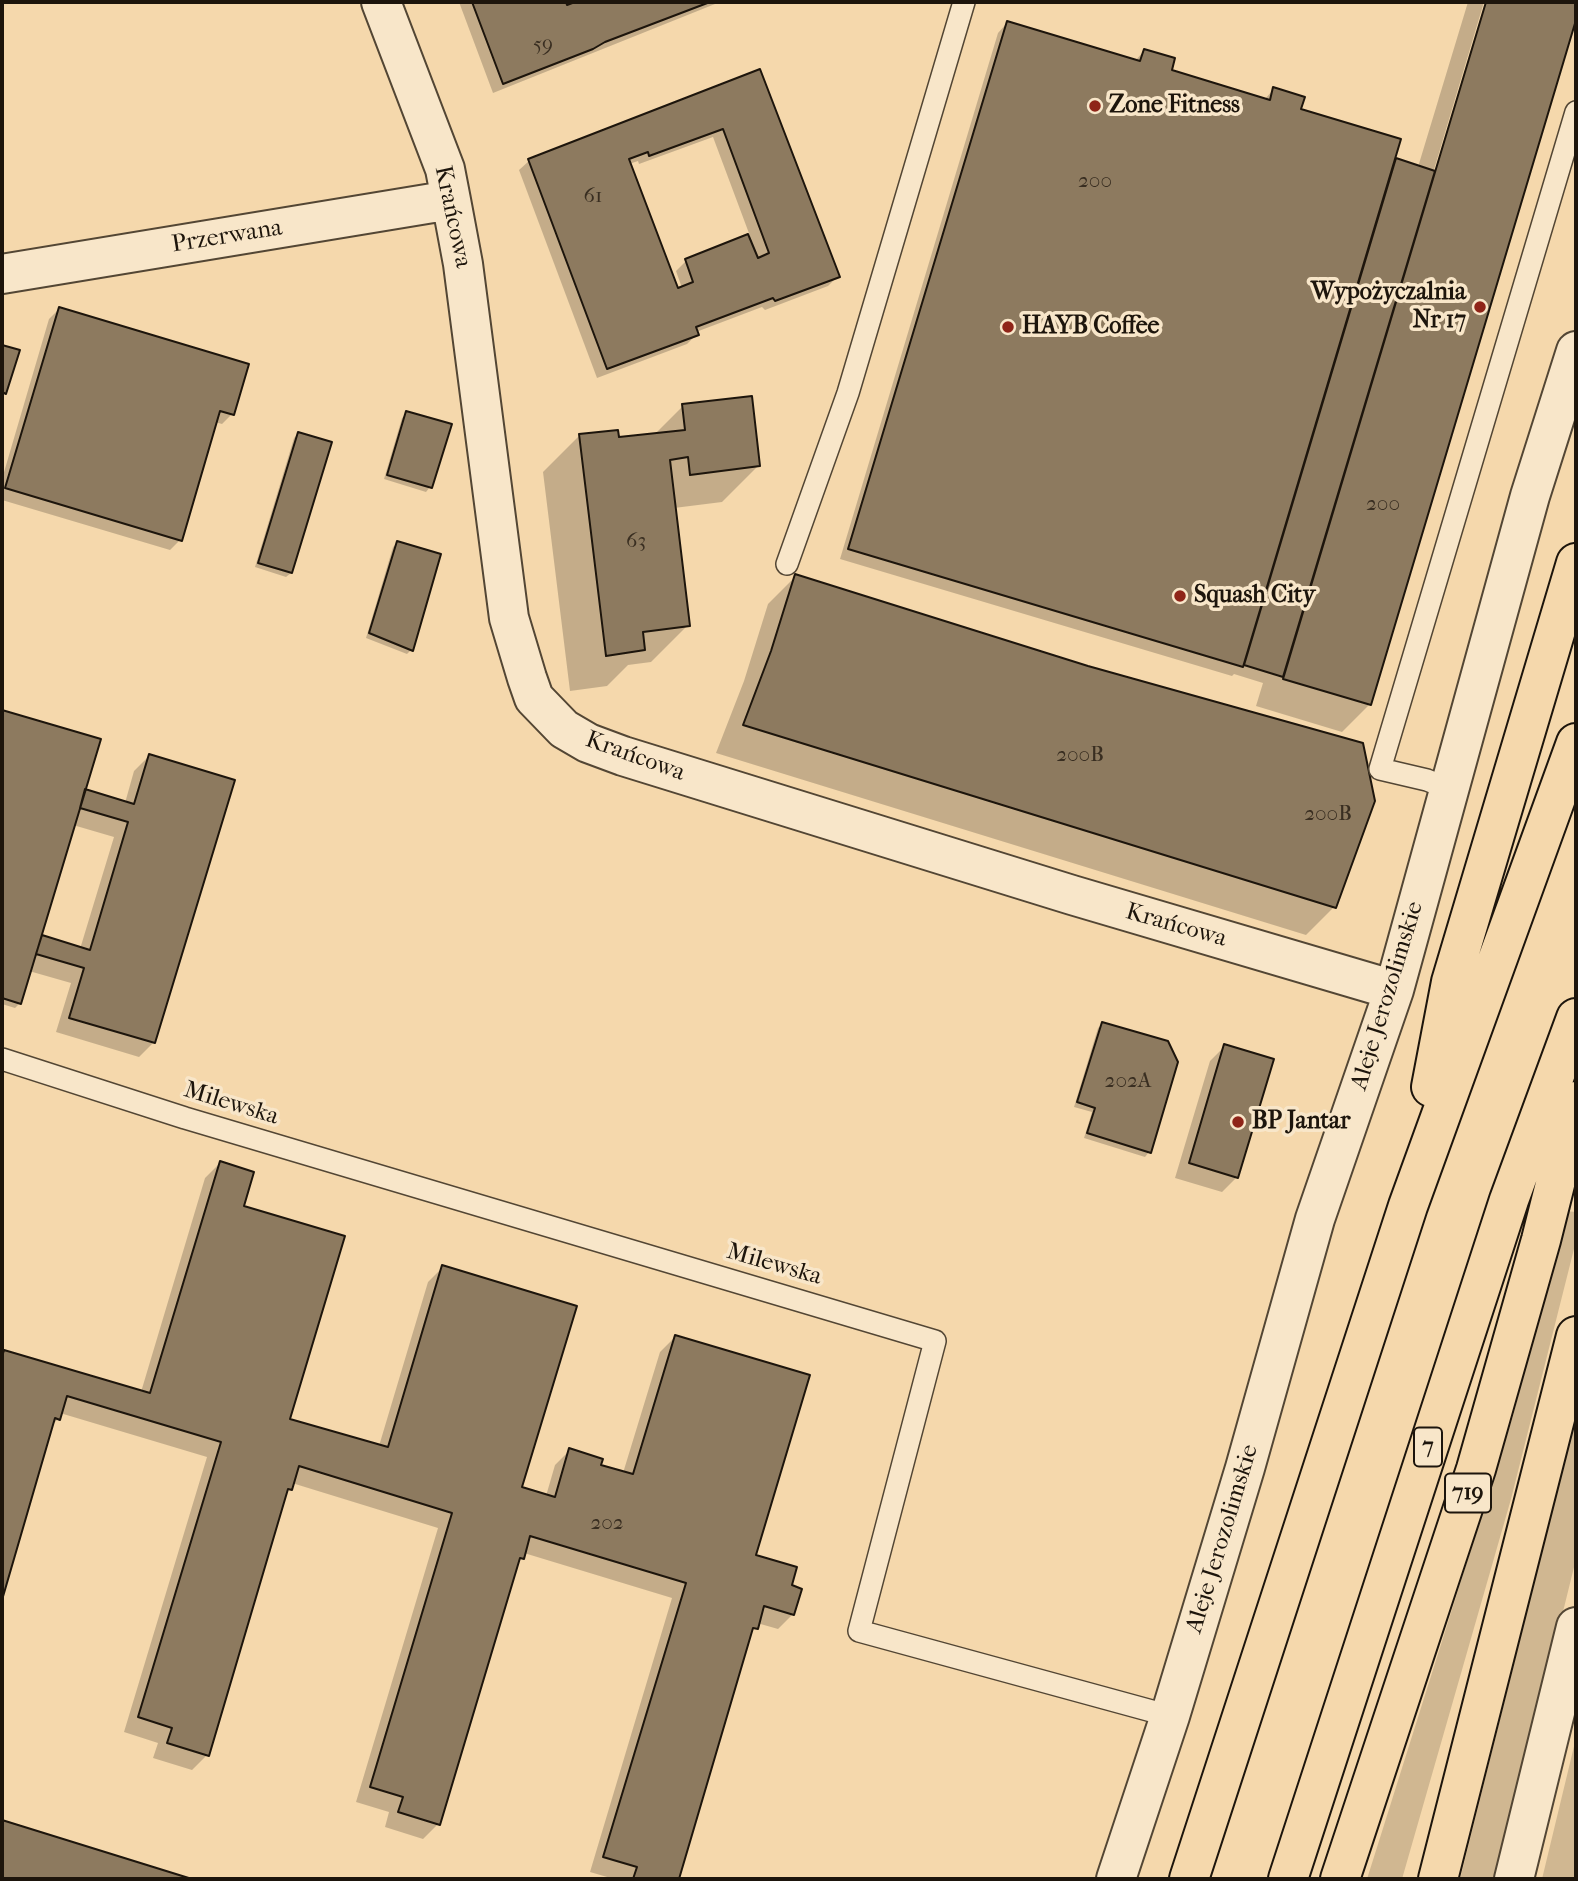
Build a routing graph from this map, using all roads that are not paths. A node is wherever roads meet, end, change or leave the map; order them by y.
1 (381, 2) edge
2 (964, 2) edge
3 (1576, 112) edge
4 (452, 200) junction
5 (2, 274) edge
6 (1576, 351) edge
7 (1576, 563) edge
8 (788, 564) dead end
9 (1576, 743) edge
10 (1449, 789) junction
11 (1394, 990) junction
12 (1576, 1018) edge
13 (2, 1059) edge
14 (1576, 1101) edge
15 (1408, 1206) junction
16 (1576, 1336) edge
17 (1576, 1627) edge
18 (1484, 1697) junction
19 (1170, 1716) junction
20 (1116, 1879) edge
21 (1189, 1879) edge
22 (1288, 1879) edge
23 (1340, 1879) edge
24 (1418, 1879) edge
25 (1437, 1879) edge
26 (1514, 1879) edge

1 - 4 street, Krańcowa
2 - 8 lane
3 - 10 lane
4 - 5 street, Przerwana
4 - 11 street, Krańcowa
6 - 10 street, Aleje Jerozolimskie
7 - 15 main road
9 - 15 main road
10 - 11 street, Aleje Jerozolimskie
11 - 19 street, Aleje Jerozolimskie
12 - 22 main road, 7
13 - 19 lane, Milewska
14 - 23 main road, 719
15 - 21 main road
16 - 18 main road
17 - 26 street
18 - 24 main road
18 - 25 main road
19 - 20 street, Aleje Jerozolimskie

